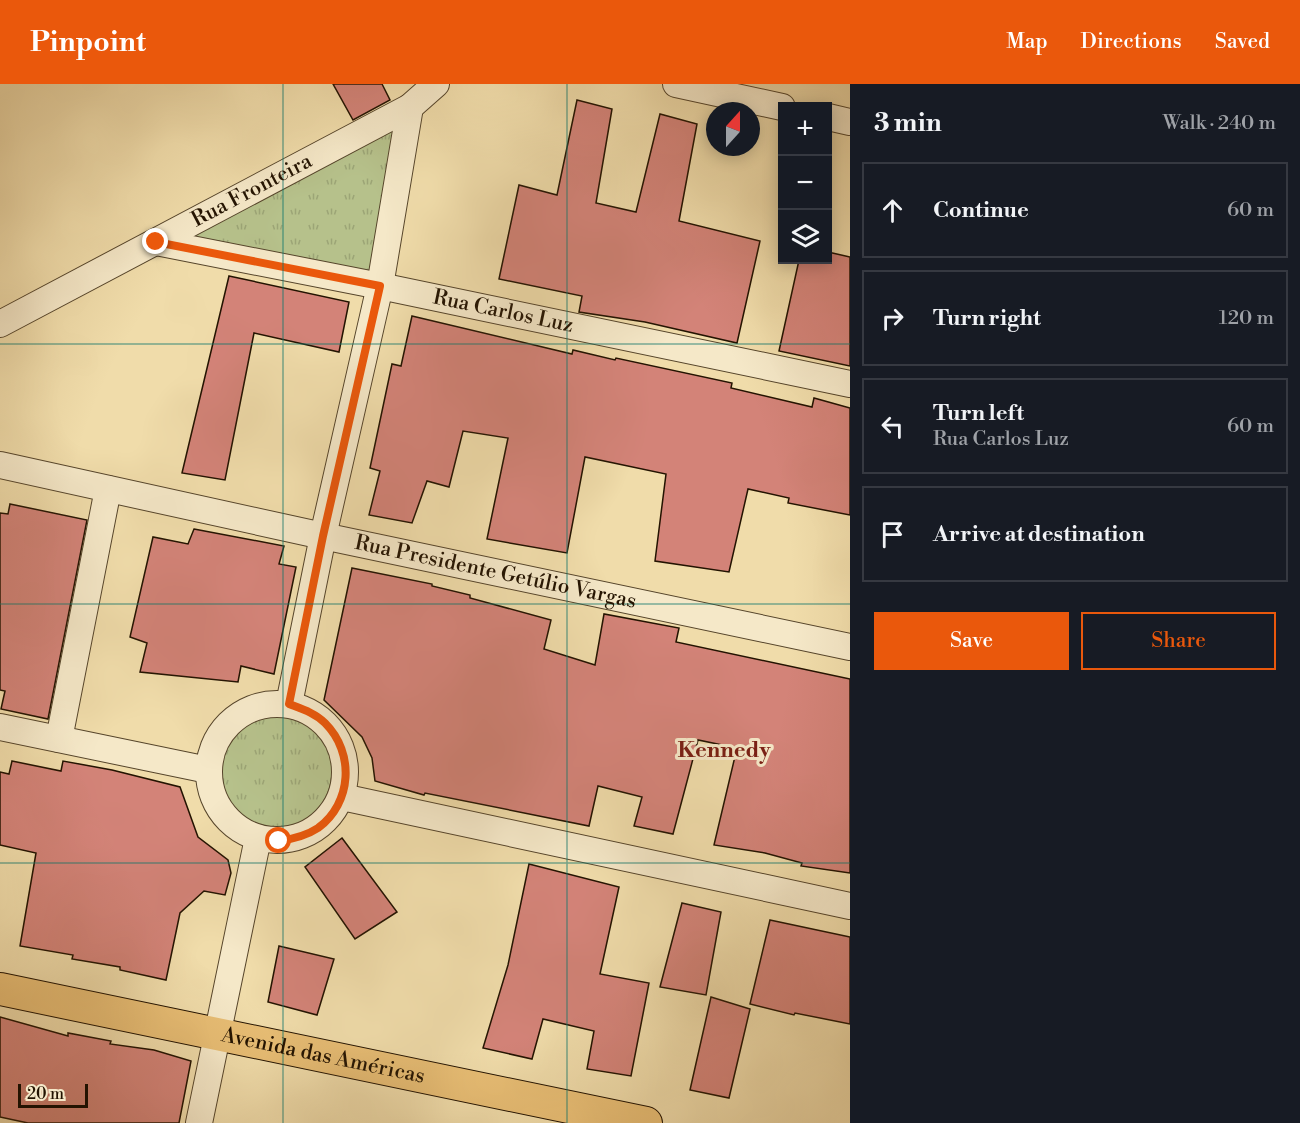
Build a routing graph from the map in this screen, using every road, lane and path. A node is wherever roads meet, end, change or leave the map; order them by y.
1 (436, 84) edge
2 (676, 84) edge
3 (778, 106) edge
4 (410, 108) junction
5 (832, 118) edge
6 (850, 122) edge
7 (156, 242) junction
8 (380, 286) junction
9 (0, 324) edge
10 (850, 384) edge
11 (0, 465) edge
12 (108, 489) junction
13 (323, 536) junction
14 (850, 647) edge
15 (289, 704) junction
16 (0, 727) edge
17 (59, 739) junction
18 (208, 770) junction
19 (342, 797) junction
20 (258, 838) junction
21 (850, 906) edge
22 (0, 989) edge
23 (218, 1035) junction
24 (199, 1123) edge
25 (646, 1123) edge

1 - 4 street, Rua Fronteira
2 - 3 street
4 - 7 street, Rua Fronteira
4 - 8 street
5 - 6 street
7 - 8 street, Rua Carlos Luz
7 - 9 street, Rua Fronteira
8 - 10 street, Rua Carlos Luz
8 - 13 street
11 - 12 street, Rua Presidente Getúlio Vargas
12 - 13 street, Rua Presidente Getúlio Vargas
12 - 17 street
13 - 14 street, Rua Presidente Getúlio Vargas
13 - 15 street
15 - 18 street
15 - 19 street
16 - 17 street
17 - 18 street
18 - 20 street
19 - 20 street
19 - 21 street
20 - 23 street
22 - 23 main road, Avenida das Américas
23 - 24 street
23 - 25 main road, Avenida das Américas

